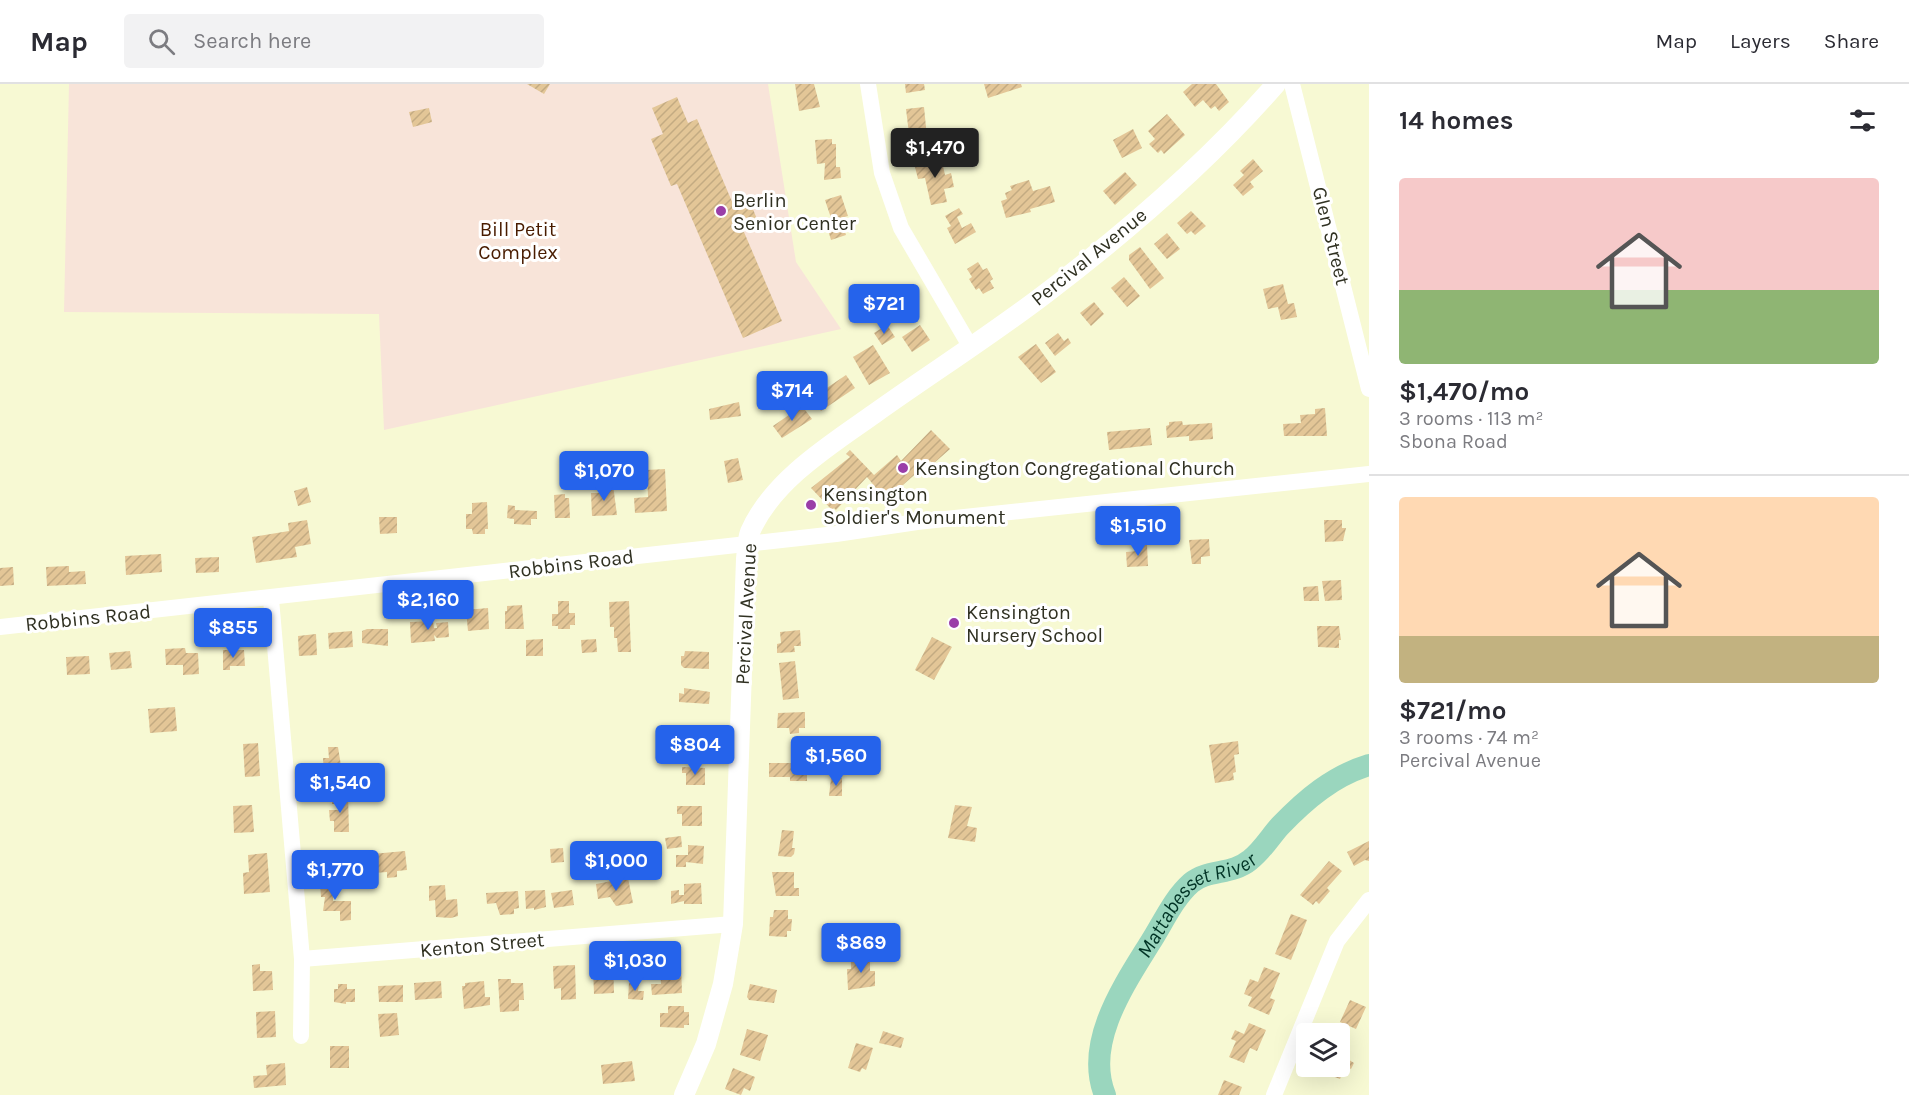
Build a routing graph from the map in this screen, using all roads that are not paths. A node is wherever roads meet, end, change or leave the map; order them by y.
1 (868, 84) edge
2 (1276, 84) edge
3 (1292, 84) edge
4 (970, 346) junction
5 (1369, 389) edge
6 (1369, 474) edge
7 (747, 543) junction
8 (271, 599) junction
9 (0, 627) edge
10 (1369, 900) edge
11 (733, 924) junction
12 (302, 959) junction
13 (301, 1036) dead end
14 (684, 1095) edge
15 (1274, 1095) edge

1 - 4 street
2 - 4 main road, Percival Avenue
3 - 5 street, Glen Street
4 - 7 main road, Percival Avenue
6 - 7 street, Robbins Road
7 - 8 street, Robbins Road
7 - 11 main road, Percival Avenue
8 - 9 street, Robbins Road
8 - 12 street
10 - 15 street
11 - 12 street, Kenton Street
11 - 14 main road, Percival Avenue
12 - 13 street

